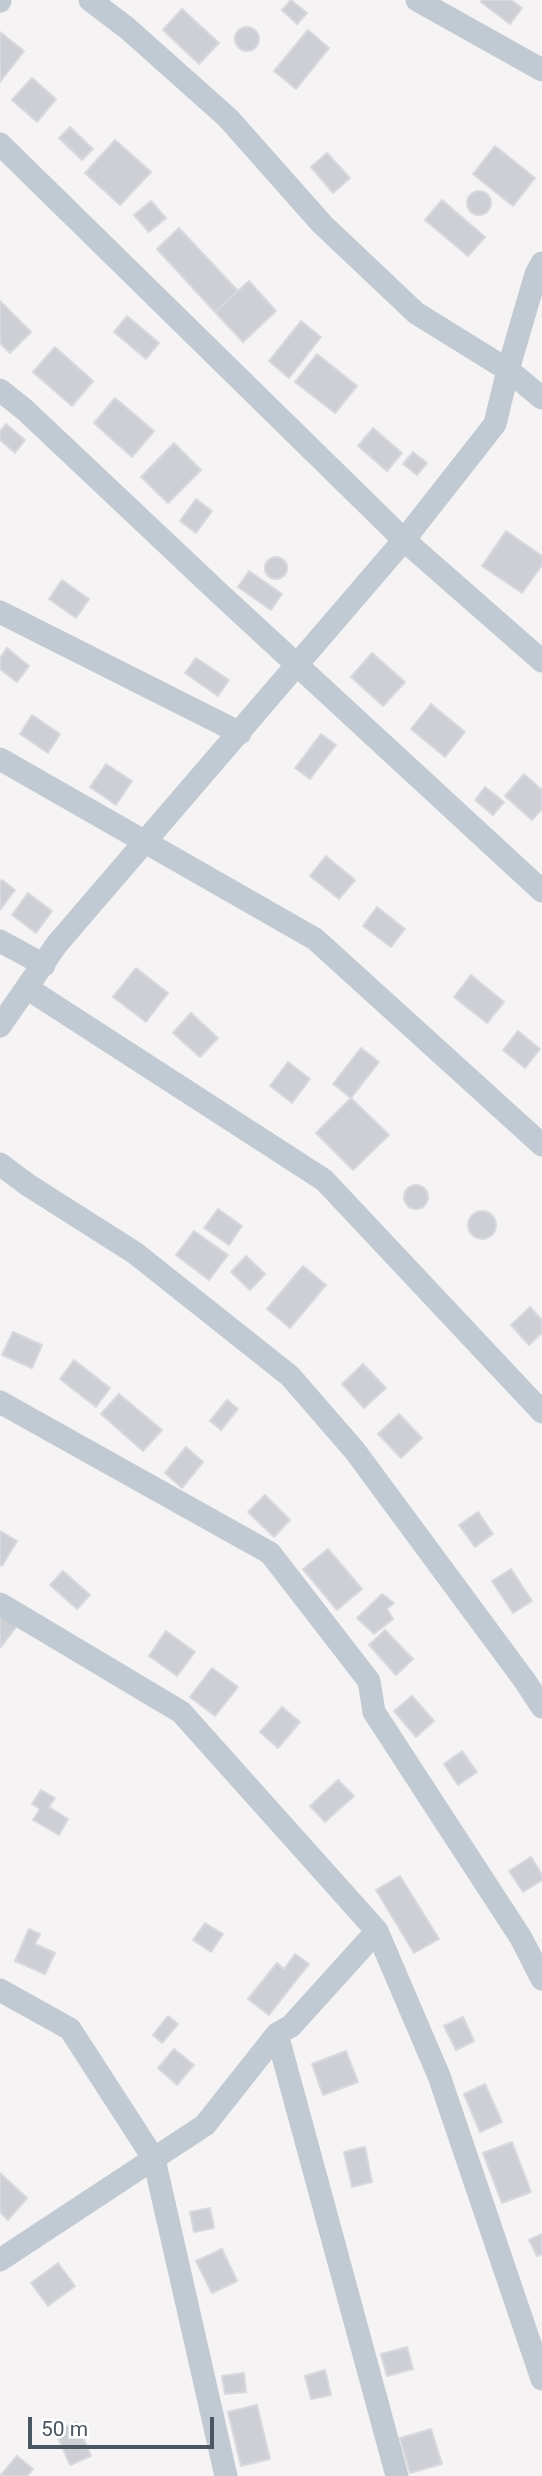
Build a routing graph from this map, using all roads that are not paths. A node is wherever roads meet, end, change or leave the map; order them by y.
1 (90, 0) edge
2 (417, 0) edge
3 (542, 70) edge
4 (0, 144) edge
5 (542, 262) edge
6 (508, 370) junction
7 (0, 390) edge
8 (542, 398) edge
9 (404, 540) junction
10 (0, 612) edge
11 (542, 661) edge
12 (297, 664) junction
13 (240, 733) junction
14 (0, 759) edge
15 (145, 841) junction
16 (542, 891) edge
17 (0, 941) edge
18 (44, 965) junction
19 (26, 988) junction
20 (0, 1026) edge
21 (542, 1145) edge
22 (0, 1164) edge
23 (0, 1402) edge
24 (542, 1412) edge
25 (0, 1604) edge
26 (542, 1707) edge
27 (377, 1931) junction
28 (542, 1979) edge
29 (0, 1990) edge
30 (277, 2034) junction
31 (154, 2159) junction
32 (0, 2260) edge
33 (542, 2379) edge
34 (226, 2476) edge
35 (397, 2476) edge

1 - 6 street
2 - 3 street
4 - 9 street
5 - 6 street
6 - 8 street
6 - 9 street
7 - 12 street
9 - 11 street
9 - 12 street
10 - 13 street
12 - 13 street
12 - 16 street
13 - 15 street
14 - 15 street
15 - 18 street
15 - 21 street
17 - 18 street
18 - 19 street
19 - 20 street
19 - 24 street
22 - 26 street
23 - 28 street
25 - 27 street
27 - 30 street
27 - 33 street
29 - 31 street
30 - 31 street
30 - 35 street
31 - 32 street
31 - 34 street

